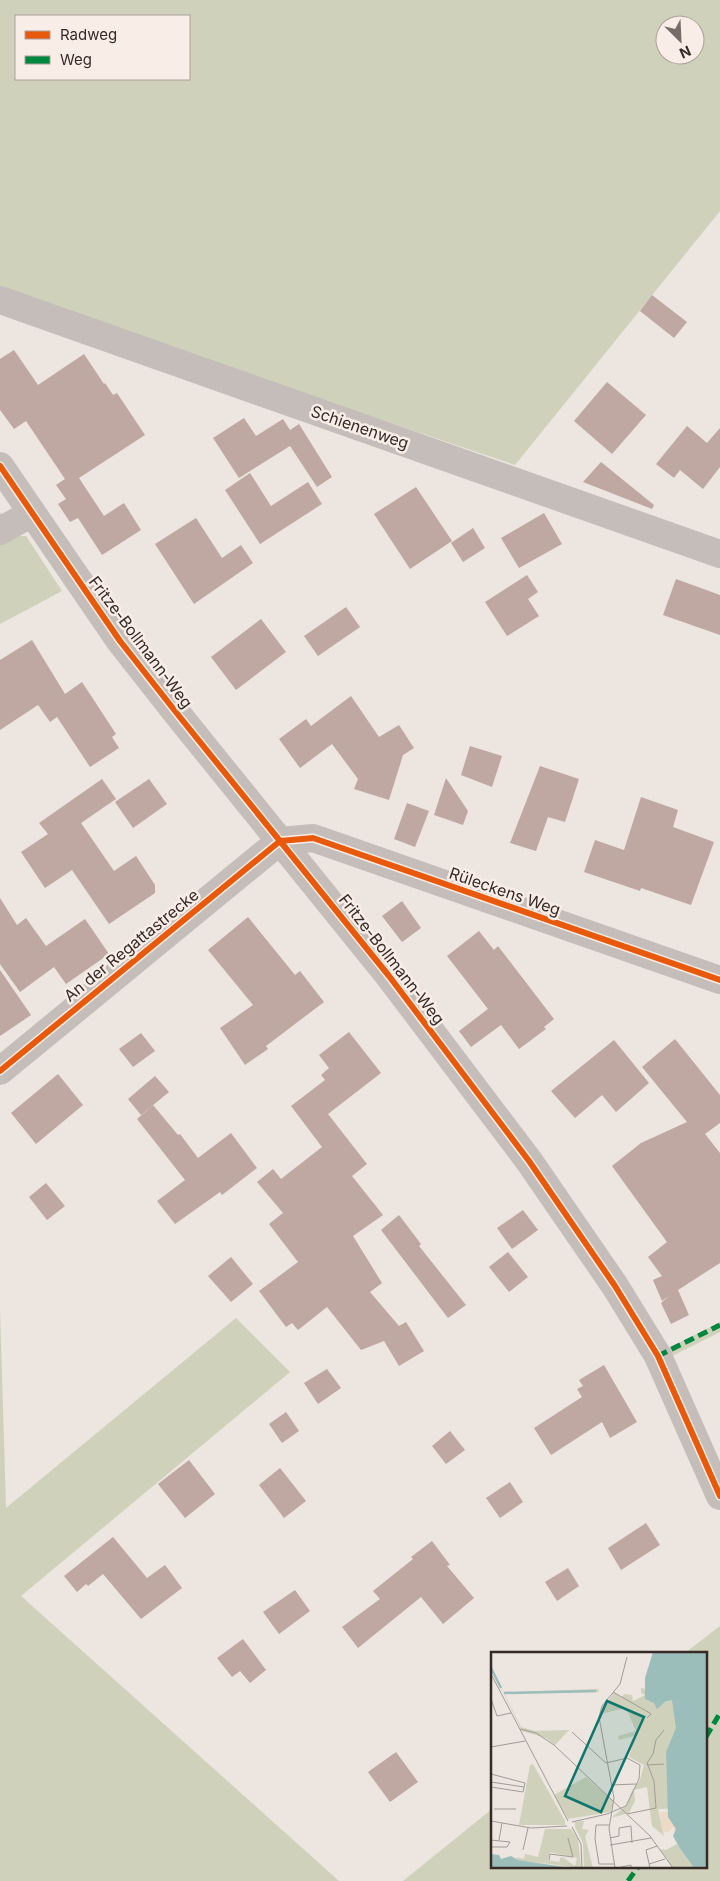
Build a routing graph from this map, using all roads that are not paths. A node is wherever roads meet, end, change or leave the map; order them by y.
1 (0, 300) edge
2 (0, 466) edge
3 (32, 513) junction
4 (0, 530) edge
5 (720, 554) edge
6 (280, 841) junction
7 (720, 980) edge
8 (0, 1071) edge
9 (720, 1496) edge

1 - 5 street, Schienenweg
2 - 3 street, Fritze-Bollmann-Weg
3 - 4 street
3 - 6 street, Fritze-Bollmann-Weg
6 - 7 street, Rüleckens Weg
6 - 8 street, An der Regattastrecke
6 - 9 street, Fritze-Bollmann-Weg

